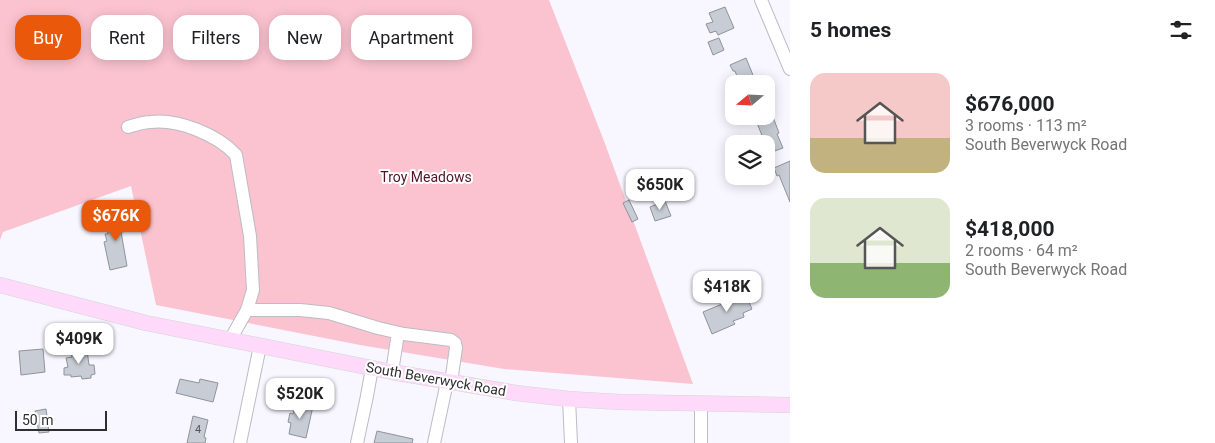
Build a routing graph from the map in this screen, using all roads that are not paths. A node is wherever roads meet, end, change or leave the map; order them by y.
1 (761, 0) edge
2 (790, 69) edge
3 (128, 127) dead end
4 (0, 285) edge
5 (247, 310) junction
6 (398, 333) junction
7 (230, 340) junction
8 (260, 346) junction
9 (372, 368) junction
10 (392, 372) junction
11 (449, 382) junction
12 (569, 399) junction
13 (701, 404) junction
14 (790, 405) edge
15 (240, 443) edge
16 (357, 443) edge
17 (434, 443) edge
18 (571, 443) edge
19 (701, 443) edge

1 - 2 street
3 - 5 street
4 - 7 main road, South Beverwyck Road
5 - 6 street
5 - 7 street
6 - 10 street
6 - 11 street
7 - 8 main road, South Beverwyck Road
8 - 9 main road, South Beverwyck Road
8 - 15 street
9 - 10 main road, South Beverwyck Road
9 - 16 street
10 - 11 main road, South Beverwyck Road
11 - 12 main road, South Beverwyck Road
11 - 17 street
12 - 13 main road, South Beverwyck Road
12 - 18 street
13 - 14 main road, South Beverwyck Road
13 - 19 street

